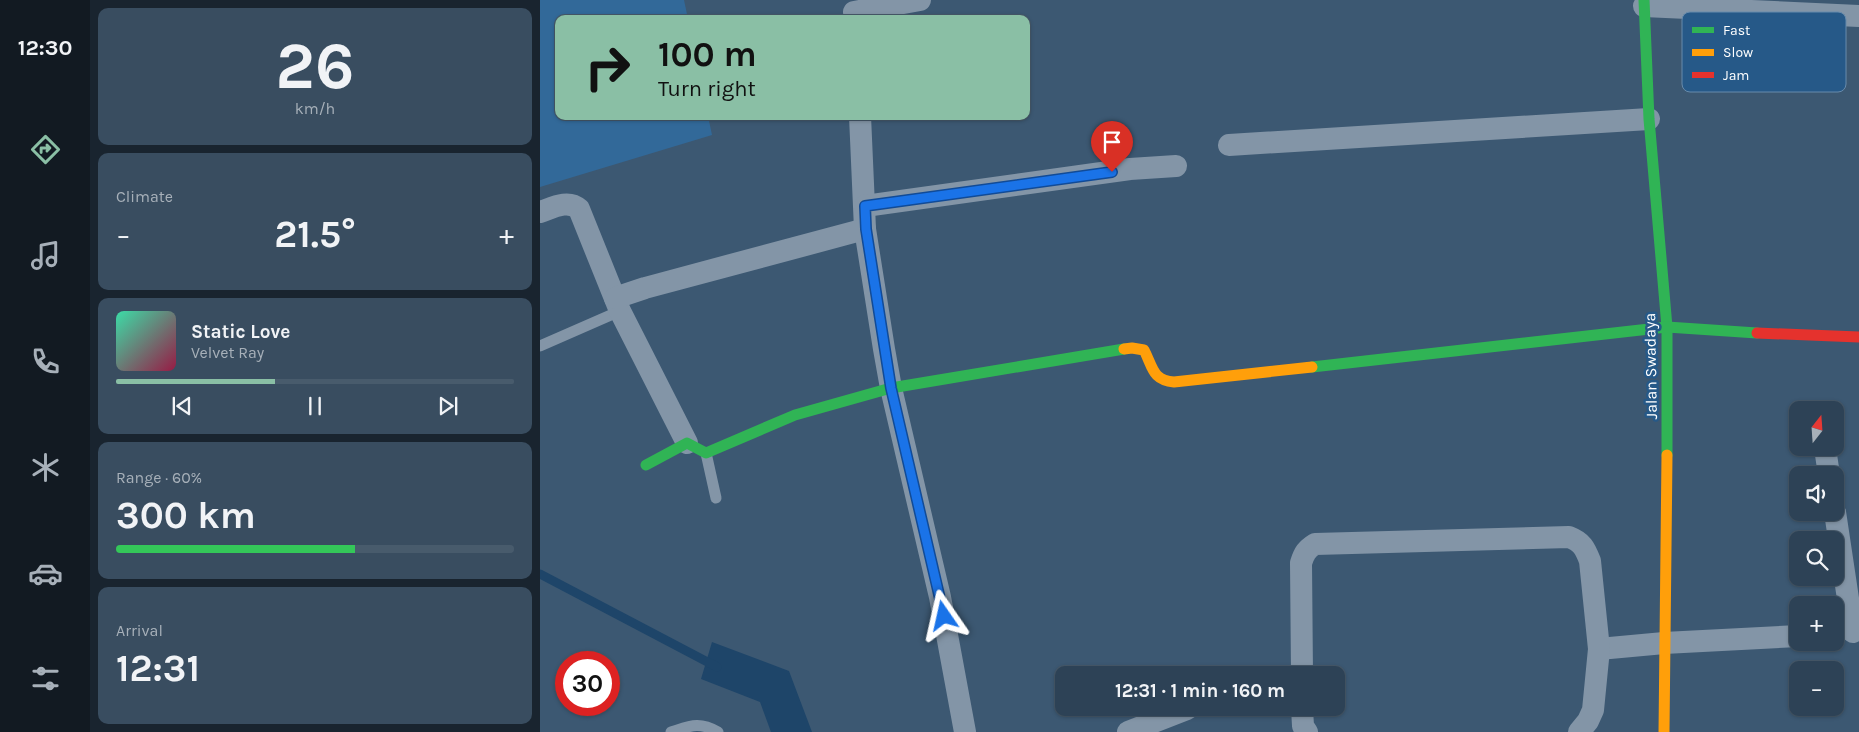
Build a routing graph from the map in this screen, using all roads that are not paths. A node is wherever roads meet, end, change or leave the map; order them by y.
1 (920, 0) edge
2 (1644, 3) edge
3 (854, 10) edge
4 (1793, 12) edge
5 (1846, 15) edge
6 (1859, 16) edge
7 (1649, 119) junction
8 (860, 120) edge
9 (1229, 145) dead end
10 (1176, 166) dead end
11 (865, 206) junction
12 (540, 212) edge
13 (866, 229) junction
14 (617, 305) junction
15 (1667, 327) junction
16 (1859, 337) edge
17 (540, 346) edge
18 (891, 388) junction
19 (696, 448) junction
20 (646, 465) dead end
21 (716, 498) dead end
22 (1836, 521) edge
23 (1849, 633) edge
24 (1789, 636) edge
25 (1664, 643) junction
26 (1599, 649) junction
27 (1302, 666) edge
28 (1169, 716) edge
29 (1302, 716) edge
30 (671, 732) edge
31 (718, 732) edge
32 (965, 732) edge
33 (1128, 732) edge
34 (1308, 732) edge
35 (1579, 732) edge
36 (1664, 732) edge

1 - 3 street
2 - 4 street
2 - 7 street, Jalan Swadaya
5 - 6 street
7 - 9 street
7 - 15 street, Jalan Swadaya
8 - 11 street
10 - 11 street
11 - 13 street
12 - 14 street
13 - 14 street
13 - 18 street
14 - 17 lane
14 - 19 street
15 - 16 street
15 - 18 street
15 - 25 street, Jalan Swadaya
18 - 19 street
18 - 32 street
19 - 20 street
19 - 21 lane
22 - 23 street
24 - 25 street
25 - 26 street
25 - 36 street, Jalan Swadaya
26 - 27 street
26 - 35 street
28 - 33 street
29 - 34 street
30 - 31 lane

